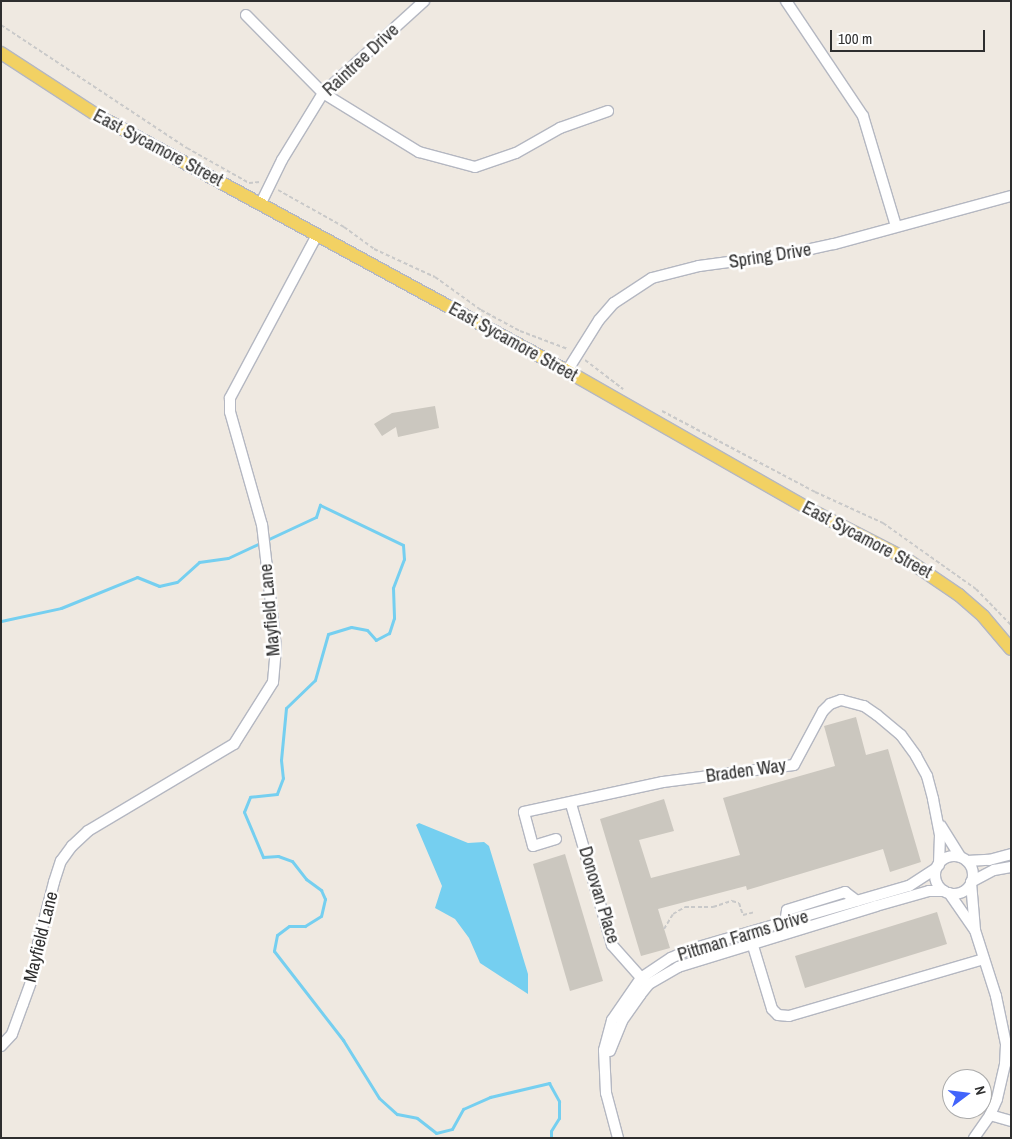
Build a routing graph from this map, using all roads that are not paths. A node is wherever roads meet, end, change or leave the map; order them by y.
1 (424, 1) edge
2 (786, 1) edge
3 (246, 15) dead end
4 (1, 53) edge
5 (324, 93) junction
6 (608, 111) dead end
7 (1011, 196) edge
8 (261, 203) junction
9 (896, 226) junction
10 (317, 234) junction
11 (567, 371) junction
12 (1011, 650) edge
13 (571, 804) junction
14 (938, 821) junction
15 (556, 839) dead end
16 (1011, 854) edge
17 (963, 859) junction
18 (938, 866) junction
19 (1011, 867) edge
20 (971, 882) junction
21 (946, 892) junction
22 (865, 903) junction
23 (975, 930) junction
24 (751, 938) junction
25 (984, 958) junction
26 (645, 981) junction
27 (1, 1046) edge
28 (992, 1109) edge
29 (992, 1116) edge
30 (987, 1119) edge
31 (1011, 1121) edge
32 (618, 1138) edge
33 (974, 1138) edge

1 - 5 street, Raintree Drive
2 - 9 street
3 - 5 street
4 - 8 main road, East Sycamore Street
5 - 6 street
5 - 8 street, Raintree Drive
7 - 9 street, Spring Drive
8 - 10 main road, East Sycamore Street
9 - 11 street, Spring Drive
10 - 11 main road, East Sycamore Street
10 - 27 street, Mayfield Lane
11 - 12 main road, East Sycamore Street
13 - 14 street, Braden Way
13 - 15 street
13 - 26 street, Donovan Place
14 - 17 street, Braden Way
14 - 18 street, Braden Way
16 - 17 street
17 - 18 street
17 - 20 street
18 - 21 street
18 - 22 street, Pittman Farms Drive
19 - 20 street
20 - 21 street
20 - 23 street
21 - 22 street, Pittman Farms Drive
21 - 23 street
22 - 24 street, Pittman Farms Drive
22 - 24 street, Pittman Farms Drive
23 - 25 street
24 - 25 street
24 - 26 street, Pittman Farms Drive
25 - 28 street
26 - 32 street, Pittman Farms Drive
29 - 31 street
30 - 33 street

